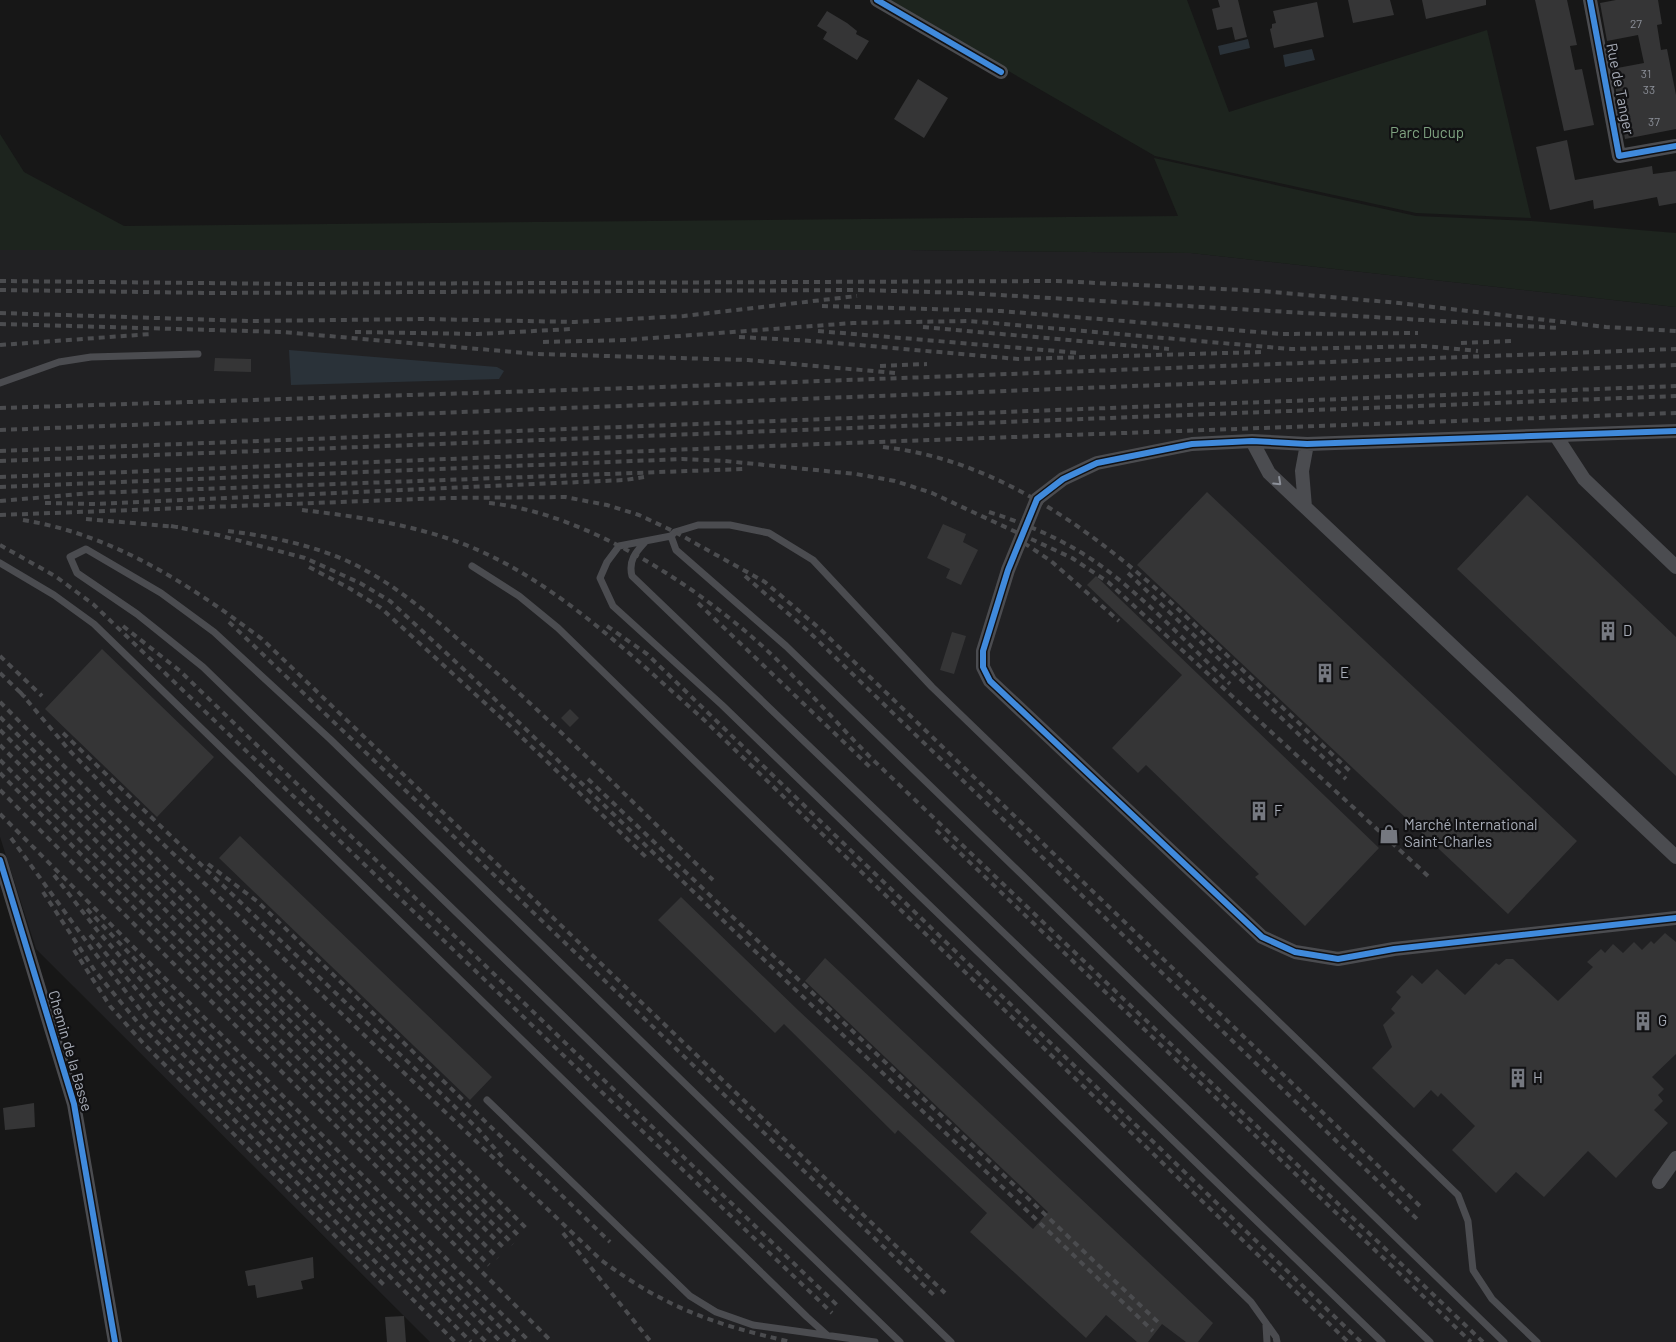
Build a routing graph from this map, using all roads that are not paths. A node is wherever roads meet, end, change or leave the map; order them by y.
1 (877, 0) edge
2 (1590, 0) edge
3 (1001, 72) dead end
4 (1676, 146) edge
5 (198, 354) dead end
6 (0, 383) edge
7 (1676, 431) edge
8 (1556, 436) junction
9 (1252, 442) junction
10 (1307, 444) junction
11 (1305, 507) junction
12 (671, 536) junction
13 (646, 541) junction
14 (0, 563) edge
15 (472, 566) dead end
16 (1676, 567) edge
17 (1676, 856) edge
18 (0, 860) edge
19 (1676, 918) edge
20 (487, 1100) dead end
21 (1676, 1158) edge
22 (1659, 1182) dead end
23 (1266, 1325) junction
24 (827, 1335) junction
25 (114, 1342) edge
26 (875, 1342) edge
27 (900, 1342) edge
28 (951, 1342) edge
29 (1267, 1342) edge
30 (1277, 1342) edge
31 (1382, 1342) edge
32 (1430, 1342) edge
33 (1504, 1342) edge
34 (1537, 1342) edge

1 - 3 street
2 - 4 street, Rue de Tanger
5 - 6 lane
7 - 8 street
8 - 10 street
8 - 16 street
9 - 10 street
9 -> 11 street
9 - 19 street
10 - 11 street
11 - 17 street
12 - 13 lane
12 - 33 lane
12 - 34 lane
13 - 31 lane
13 - 32 lane
14 - 24 lane
15 - 23 lane
18 - 25 street, Chemin de la Basse
20 - 24 lane
21 - 22 street
23 - 29 lane
23 - 30 lane
24 - 26 lane
27 - 28 lane

